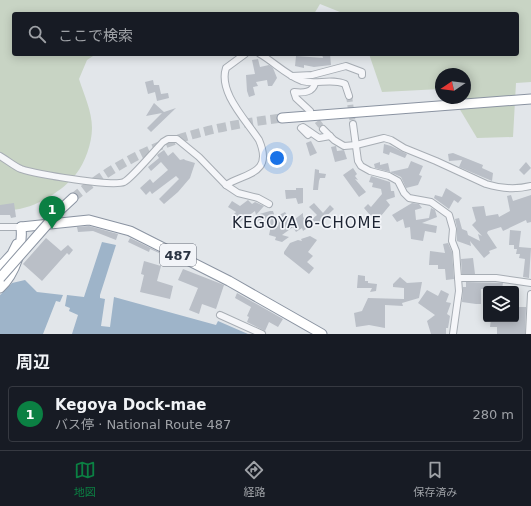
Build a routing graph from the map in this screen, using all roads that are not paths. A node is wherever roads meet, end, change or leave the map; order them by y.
1 (242, 56) edge
2 (264, 56) edge
3 (362, 75) dead end
4 (292, 76) junction
5 (315, 83) junction
6 (349, 96) tunnel mouth
7 (531, 99) edge
8 (310, 111) tunnel mouth
9 (282, 118) tunnel mouth
10 (353, 124) tunnel mouth
11 (323, 129) tunnel mouth
12 (308, 135) dead end
13 (330, 136) junction
14 (356, 146) junction
15 (0, 156) edge
16 (226, 186) junction
17 (531, 186) edge
18 (73, 198) tunnel mouth
19 (269, 204) dead end
20 (0, 227) edge
21 (20, 227) junction
22 (0, 267) edge
23 (0, 278) edge
24 (458, 278) junction
25 (531, 283) edge
26 (0, 288) edge
27 (531, 294) edge
28 (220, 316) dead end
29 (262, 334) edge
30 (322, 334) edge
31 (453, 334) edge
32 (529, 334) edge

1 - 16 street
2 - 4 street
3 - 4 street
4 - 5 street
5 - 6 street
5 - 8 street
7 - 9 highway
10 - 14 street
11 - 13 street
12 - 13 street
13 - 14 street
14 - 17 street
14 - 24 street
15 - 16 street
16 - 19 street
18 - 23 highway, bridge
20 - 21 street
21 - 22 highway
21 - 26 highway
21 - 30 highway, 487
24 - 25 street
24 - 31 street
27 - 32 street
28 - 29 street

